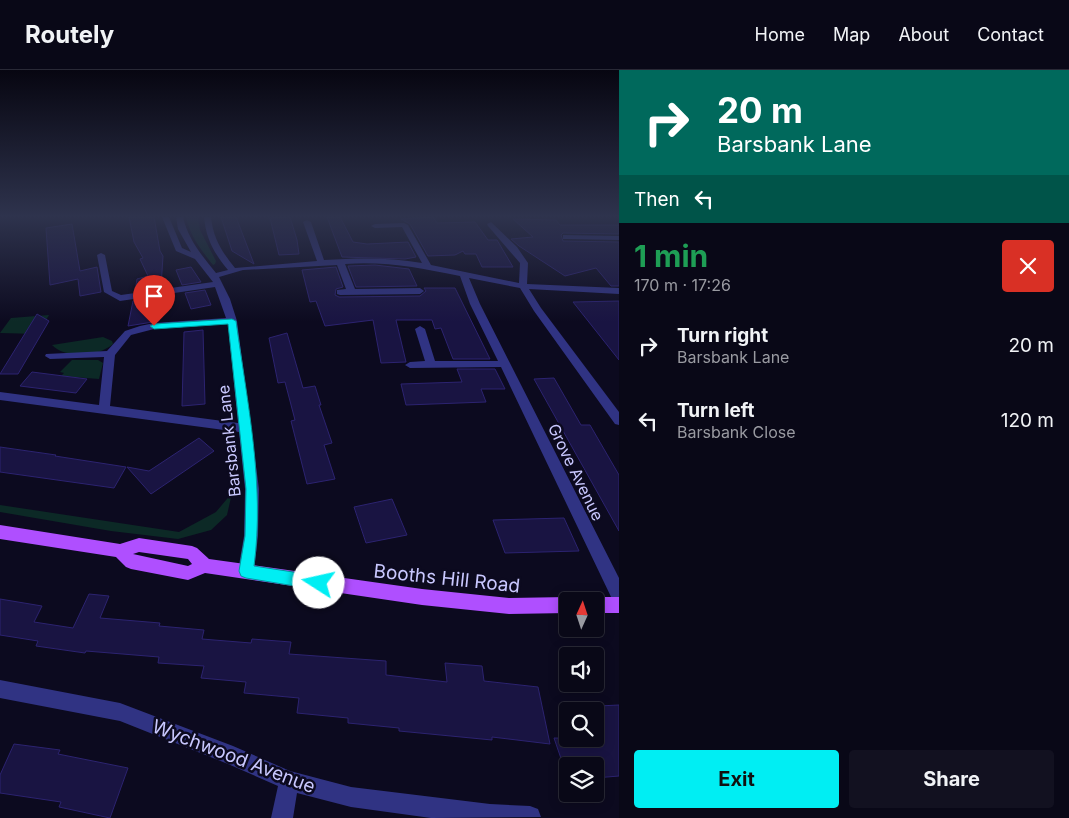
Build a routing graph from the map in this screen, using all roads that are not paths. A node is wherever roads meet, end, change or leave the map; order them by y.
1 (182, 252) edge
2 (195, 252) edge
3 (218, 252) edge
4 (317, 252) edge
5 (419, 252) edge
6 (516, 252) edge
7 (101, 255) dead end
8 (198, 257) junction
9 (340, 261) junction
10 (321, 262) junction
11 (428, 267) junction
12 (233, 270) junction
13 (464, 275) junction
14 (216, 280) junction
15 (524, 286) junction
16 (351, 291) junction
17 (420, 291) dead end
18 (619, 291) edge
19 (340, 292) dead end
20 (232, 321) junction
21 (420, 329) dead end
22 (110, 354) junction
23 (50, 356) dead end
24 (505, 364) junction
25 (410, 365) dead end
26 (430, 365) junction
27 (0, 396) edge
28 (104, 408) junction
29 (619, 422) edge
30 (244, 428) junction
31 (0, 532) edge
32 (246, 571) junction
33 (619, 594) edge
34 (559, 605) edge
35 (604, 605) edge
36 (619, 605) edge
37 (0, 688) edge
38 (289, 781) junction
39 (530, 817) edge
40 (282, 818) edge

1 - 8 street, Barsbank Lane
2 - 8 street, Barsbank Lane
3 - 12 street
4 - 10 street
5 - 11 street
6 - 15 street
7 - 14 street
8 - 14 street, Barsbank Lane
9 - 10 street
9 - 11 street
9 - 16 street
10 - 12 street
11 - 13 street
12 - 14 street
13 - 15 street
13 - 24 street, Grove Avenue
14 - 20 street, Barsbank Lane
15 - 18 street
15 - 29 street
16 - 17 street
16 - 19 street
20 - 22 street
20 - 30 street, Barsbank Lane
21 - 26 street
22 - 23 street
22 - 28 street
24 - 26 street
24 - 33 street, Grove Avenue
25 - 26 street
27 - 28 street
28 - 30 street
30 - 32 street, Barsbank Lane
31 - 32 main road, Booths Hill Road
32 - 34 main road, Booths Hill Road
35 - 36 main road
37 - 38 street, Wychwood Avenue
38 - 39 street, Wychwood Avenue
38 - 40 street

